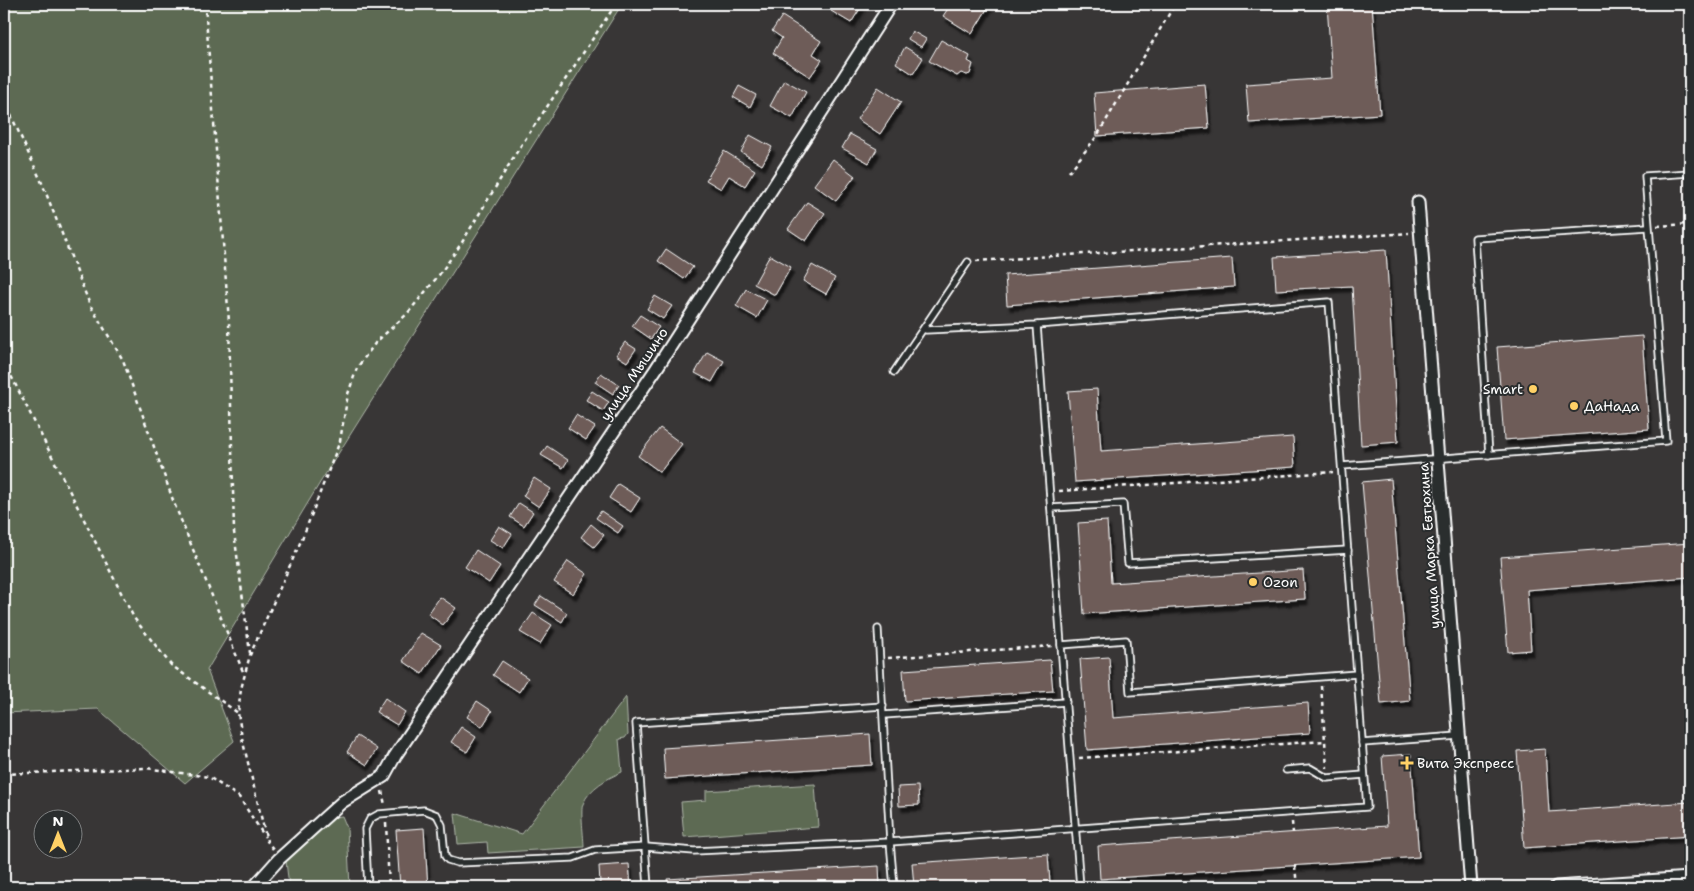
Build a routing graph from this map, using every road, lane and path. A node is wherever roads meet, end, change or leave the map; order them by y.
1 (205, 4) edge
2 (616, 4) edge
3 (891, 4) edge
4 (1175, 4) edge
5 (4, 100) edge
6 (1069, 172) dead end
7 (1690, 172) edge
8 (1418, 202) dead end
9 (1690, 224) edge
10 (1648, 227) junction
11 (1421, 232) junction
12 (968, 262) joint
13 (1038, 325) junction
14 (926, 330) dead end
15 (4, 362) edge
16 (894, 372) dead end
17 (1488, 455) junction
18 (1437, 459) junction
19 (1342, 469) junction
20 (1050, 491) junction
21 (1051, 508) junction
22 (1348, 550) junction
23 (878, 629) dead end
24 (1061, 645) junction
25 (250, 655) junction
26 (880, 659) junction
27 (1357, 674) junction
28 (244, 676) junction
29 (1320, 677) junction
30 (1066, 702) junction
31 (883, 706) junction
32 (238, 713) junction
33 (884, 715) junction
34 (1458, 736) junction
35 (1325, 741) junction
36 (1362, 744) junction
37 (1070, 759) junction
38 (1286, 770) dead end
39 (4, 774) edge
40 (1364, 775) junction
41 (1327, 778) junction
42 (384, 796) dead end
43 (385, 813) junction
44 (1076, 829) junction
45 (268, 841) junction
46 (890, 842) junction
47 (646, 847) junction
48 (280, 859) junction
49 (1295, 866) dead end
50 (1690, 878) edge
51 (254, 887) edge
52 (368, 887) edge
53 (389, 887) edge
54 (648, 887) edge
55 (894, 887) edge
56 (1080, 887) edge
57 (1297, 887) edge
58 (1471, 887) edge
59 (1556, 887) edge

1 - 25 path
2 - 25 path
3 - 48 street, улица Мышино
4 - 6 path
5 - 28 path
7 - 10 lane
8 - 11 street, улица Марка Евтюхина
9 - 10 path
10 - 17 lane
10 - 17 lane
11 - 12 path
11 - 18 street, улица Марка Евтюхина
12 - 16 lane
13 - 14 lane
13 - 19 lane
13 - 20 lane
15 - 32 path
17 - 18 lane
18 - 19 lane
18 - 34 street, улица Марка Евтюхина
19 - 20 path
19 - 22 lane
20 - 21 lane
21 - 22 lane
21 - 24 lane
22 - 27 lane
23 - 26 lane
24 - 26 path
24 - 29 lane
24 - 30 lane
25 - 28 path
26 - 31 lane
27 - 29 lane
27 - 36 lane
28 - 32 path
29 - 35 path
30 - 33 lane
30 - 37 lane
31 - 33 lane
31 - 47 lane
32 - 45 path
33 - 46 lane
34 - 36 lane
34 - 58 street, улица Марка Евтюхина
35 - 37 path
35 - 41 path
36 - 40 lane
37 - 44 lane
38 - 41 lane
39 - 45 path
40 - 41 lane
40 - 44 lane
42 - 43 path
43 - 47 lane
43 - 52 lane
43 - 53 path
44 - 46 lane
44 - 56 lane
45 - 48 path
46 - 47 lane
46 - 55 lane
47 - 54 lane
48 - 51 street, улица Мышино
49 - 57 path
50 - 59 street

